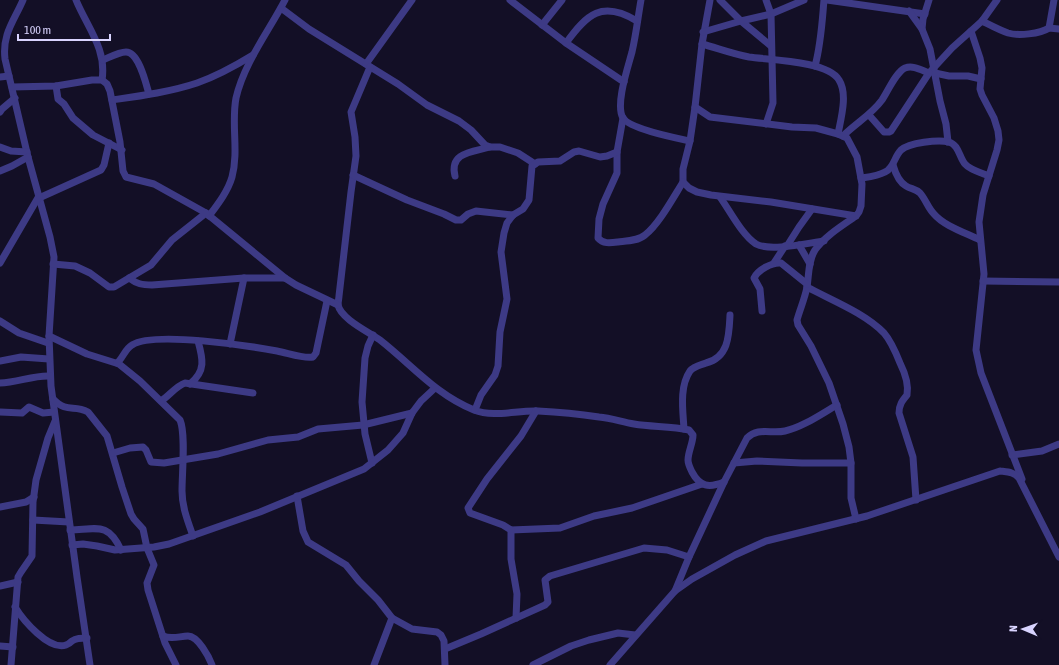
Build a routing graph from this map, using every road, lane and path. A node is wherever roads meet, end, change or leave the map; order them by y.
1 (23, 0) edge
2 (76, 0) edge
3 (285, 0) edge
4 (412, 0) edge
5 (510, 0) edge
6 (562, 0) edge
7 (641, 0) edge
8 (710, 0) edge
9 (720, 0) edge
10 (766, 0) edge
11 (804, 0) edge
12 (824, 0) edge
13 (827, 0) edge
14 (929, 0) edge
15 (997, 0) edge
16 (1054, 0) edge
17 (281, 8) junction
18 (909, 11) junction
19 (771, 14) junction
20 (925, 14) junction
21 (637, 21) junction
22 (742, 21) junction
23 (982, 21) junction
24 (542, 25) junction
25 (1049, 28) junction
26 (922, 29) junction
27 (1059, 29) edge
28 (971, 31) junction
29 (703, 32) junction
30 (566, 43) junction
31 (702, 44) junction
32 (771, 46) junction
33 (2, 49) edge
34 (253, 55) junction
35 (772, 59) junction
36 (103, 60) junction
37 (368, 65) junction
38 (815, 66) junction
39 (932, 71) junction
40 (9, 76) junction
41 (0, 77) edge
42 (981, 79) junction
43 (102, 80) junction
44 (624, 82) junction
45 (56, 86) junction
46 (12, 87) junction
47 (149, 94) junction
48 (15, 98) junction
49 (112, 100) junction
50 (695, 106) junction
51 (0, 112) edge
52 (868, 115) junction
53 (623, 118) junction
54 (766, 124) junction
55 (841, 135) junction
56 (690, 141) junction
57 (948, 142) junction
58 (109, 143) junction
59 (0, 147) edge
60 (490, 147) junction
61 (122, 150) junction
62 (617, 152) junction
63 (28, 155) junction
64 (535, 164) junction
65 (893, 165) junction
66 (0, 171) edge
67 (353, 175) junction
68 (455, 176) dead end
69 (989, 176) junction
70 (861, 178) junction
71 (683, 182) junction
72 (39, 197) junction
73 (720, 197) junction
74 (812, 209) junction
75 (208, 214) junction
76 (513, 215) junction
77 (856, 216) junction
78 (824, 240) junction
79 (980, 240) junction
80 (799, 245) junction
81 (786, 246) junction
82 (4, 249) edge
83 (0, 263) edge
84 (774, 263) junction
85 (53, 264) junction
86 (810, 264) junction
87 (129, 278) junction
88 (244, 278) junction
89 (285, 278) junction
90 (983, 281) junction
91 (1059, 282) edge
92 (807, 286) junction
93 (327, 301) junction
94 (338, 305) junction
95 (762, 311) dead end
96 (730, 315) dead end
97 (0, 322) edge
98 (373, 335) junction
99 (48, 340) junction
100 (198, 341) junction
101 (230, 344) junction
102 (49, 359) junction
103 (0, 361) edge
104 (117, 363) junction
105 (50, 376) junction
106 (0, 383) edge
107 (190, 384) junction
108 (435, 388) junction
109 (253, 393) dead end
110 (53, 399) junction
111 (161, 401) junction
112 (837, 405) junction
113 (475, 410) junction
114 (536, 411) junction
115 (0, 412) edge
116 (54, 412) junction
117 (412, 413) junction
118 (55, 421) junction
119 (363, 425) junction
120 (684, 429) junction
121 (1059, 444) edge
122 (370, 450) junction
123 (113, 452) junction
124 (382, 455) junction
125 (1012, 455) junction
126 (182, 460) junction
127 (372, 463) junction
128 (734, 463) junction
129 (851, 463) junction
130 (724, 482) junction
131 (702, 484) junction
132 (1025, 491) junction
133 (297, 496) junction
134 (34, 497) junction
135 (916, 500) junction
136 (0, 507) edge
137 (856, 519) junction
138 (33, 520) junction
139 (69, 522) junction
140 (70, 530) junction
141 (511, 530) junction
142 (194, 536) junction
143 (72, 545) junction
144 (147, 548) junction
145 (121, 550) junction
146 (689, 556) junction
147 (1059, 557) edge
148 (18, 582) junction
149 (0, 586) edge
150 (675, 591) junction
151 (15, 607) junction
152 (392, 618) junction
153 (516, 618) junction
154 (635, 635) junction
155 (163, 636) junction
156 (87, 638) junction
157 (0, 646) edge
158 (13, 647) junction
159 (445, 649) junction
160 (11, 665) edge
161 (90, 665) edge
162 (176, 665) edge
163 (212, 665) edge
164 (374, 665) edge
165 (444, 665) edge
166 (533, 665) edge
167 (610, 665) edge

1 - 33 street
2 - 36 street
3 - 17 street
4 - 37 street
5 - 24 street
6 - 24 street
7 - 21 street
8 - 29 street
9 - 22 street
10 - 19 street
11 - 19 street
12 - 38 street
13 - 18 street
14 - 20 street
15 - 23 street
16 - 25 street
17 - 34 street
17 - 37 street
18 - 20 street
18 - 26 street
19 - 22 street
19 - 32 street
20 - 26 street
21 - 30 street
21 - 44 street
22 - 29 street
22 - 32 street
23 - 25 street
23 - 28 street
24 - 30 street
25 - 27 street
26 - 39 street
28 - 39 street
28 - 42 street
29 - 31 street
30 - 44 street
31 - 35 street
31 - 50 street
32 - 35 street
33 - 40 street
34 - 47 street
34 - 75 street
35 - 38 street
35 - 54 street
36 - 43 street
36 - 47 street
37 - 60 street
37 - 67 street
38 - 55 street
39 - 42 street
39 - 52 street
39 - 52 street
39 - 57 street
40 - 41 street
40 - 46 street
42 - 69 street
43 - 45 street
43 - 49 street
44 - 53 street
45 - 46 street
45 - 58 street
46 - 48 street
47 - 49 street
48 - 51 street
48 - 63 street
49 - 61 street
50 - 54 street
50 - 56 street
52 - 55 street
53 - 56 street
53 - 62 street
54 - 55 street
55 - 70 street
56 - 71 street
57 - 65 street
57 - 69 street
58 - 61 street
58 - 72 street
59 - 63 street
60 - 64 street
60 - 68 street
61 - 75 street
62 - 64 street
62 - 71 street
63 - 66 street
63 - 72 street
64 - 76 street
65 - 70 street
65 - 79 street
67 - 76 street
67 - 94 street
69 - 79 street
70 - 77 street
71 - 73 street
72 - 82 street
72 - 85 street
73 - 74 street
73 - 81 street
74 - 77 street
74 - 81 street
75 - 87 street
75 - 89 street
76 - 113 street
77 - 78 street
78 - 80 street
78 - 86 street
79 - 90 street
80 - 81 street
80 - 86 street
81 - 84 street
82 - 83 street
84 - 92 street
84 - 95 street
85 - 87 street
85 - 99 street
86 - 92 street
87 - 88 street
88 - 89 street
88 - 101 street
89 - 93 street
90 - 91 street
90 - 125 street
92 - 112 street
92 - 135 street
93 - 94 street
93 - 101 street
94 - 98 street
96 - 120 street
97 - 99 street
98 - 108 street
98 - 119 street
99 - 102 street
99 - 104 street
100 - 101 street
100 - 104 street
100 - 107 street
102 - 103 street
102 - 105 street
104 - 111 street
105 - 106 street
105 - 110 street
107 - 109 street
107 - 111 street
108 - 113 street
108 - 117 street
110 - 116 street
110 - 123 street
111 - 126 street
112 - 128 street
112 - 129 street
113 - 114 street
114 - 120 street
114 - 141 street
115 - 116 street
116 - 118 street
117 - 119 street
117 - 124 street
118 - 134 street
118 - 139 street
119 - 122 street
119 - 126 street
120 - 131 street
121 - 125 street
122 - 124 street
122 - 127 street
123 - 126 street
123 - 144 street
124 - 127 street
125 - 132 street
126 - 142 street
127 - 133 street
128 - 129 street
128 - 130 street
129 - 137 street
130 - 131 street
130 - 146 street
131 - 141 street
132 - 135 street
132 - 147 street
133 - 142 street
133 - 152 street
134 - 136 street
134 - 138 street
135 - 137 street
137 - 150 street
138 - 139 street
138 - 148 street
139 - 140 street
140 - 143 street
140 - 145 street
141 - 153 street
142 - 144 street
143 - 145 street
143 - 156 street
144 - 145 street
144 - 155 street
146 - 150 street
146 - 153 street
148 - 149 street
148 - 151 street
150 - 154 street
151 - 156 street
151 - 158 street
152 - 159 street
152 - 164 street
153 - 159 street
154 - 166 street
154 - 167 street
155 - 162 street
155 - 163 street
156 - 161 street
157 - 158 street
158 - 160 street
159 - 165 street

